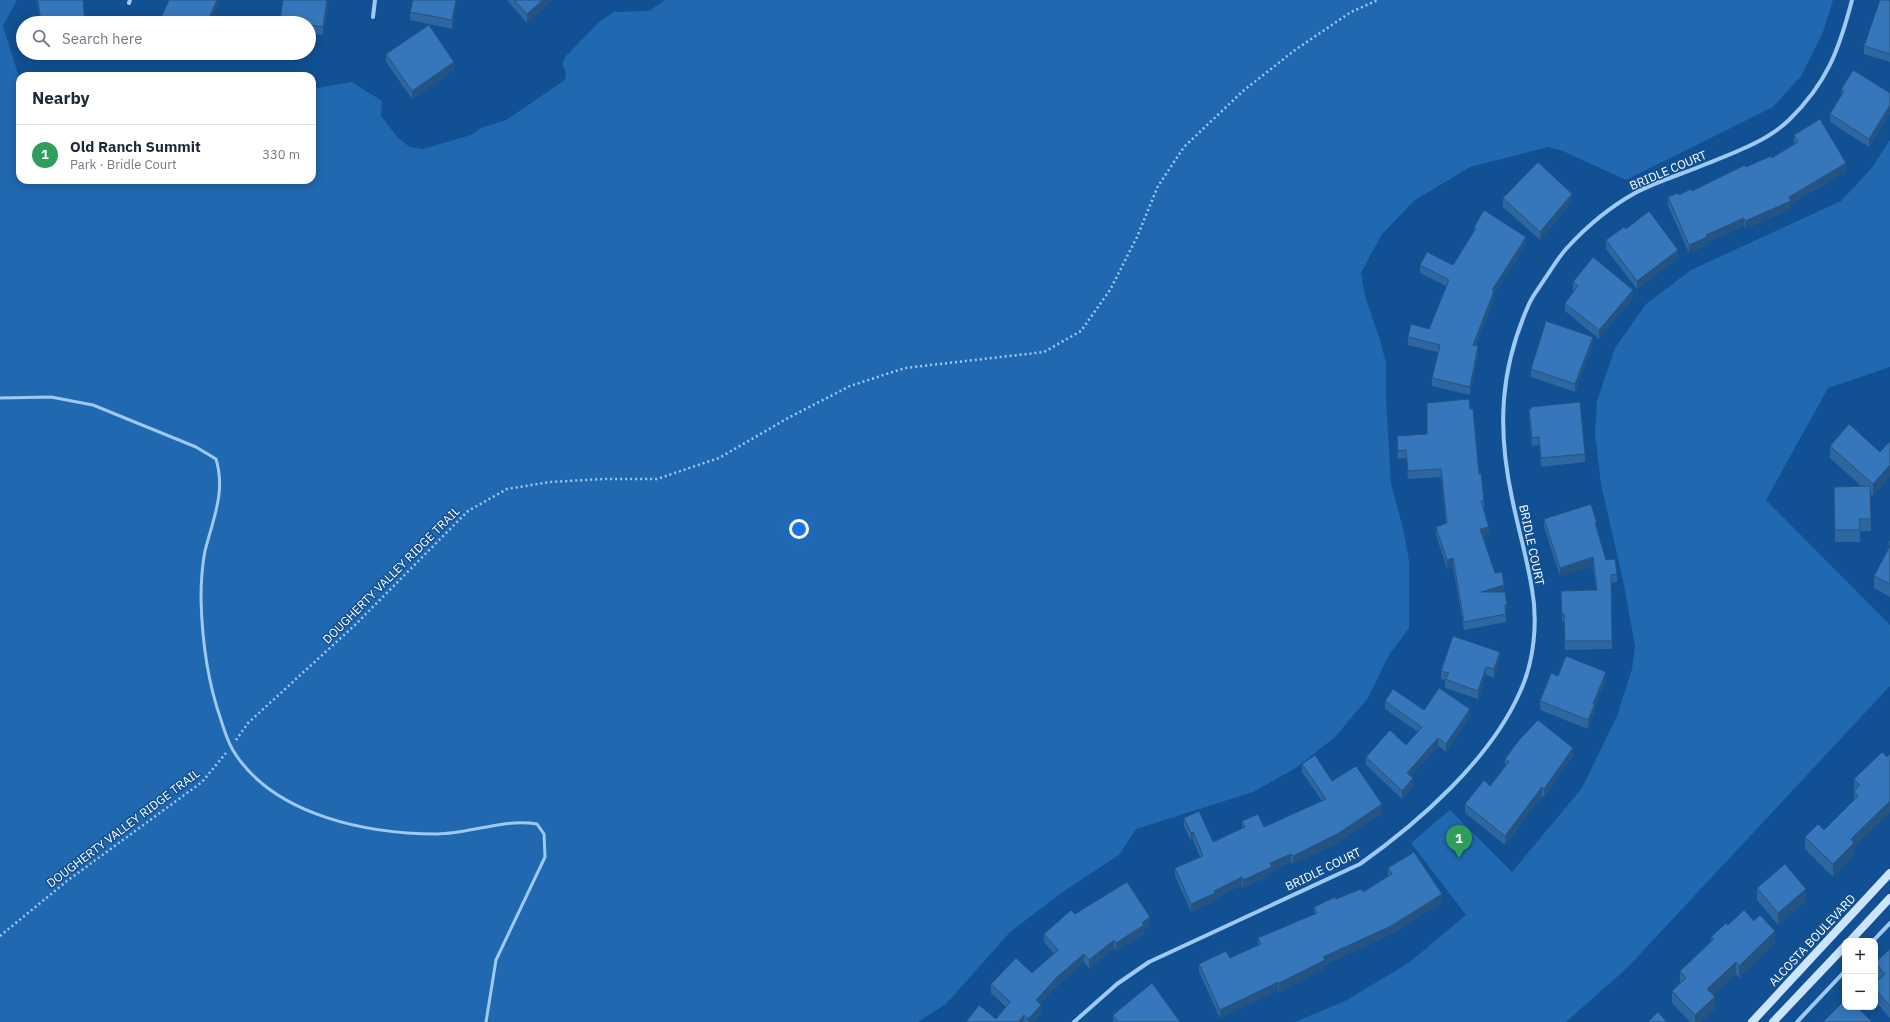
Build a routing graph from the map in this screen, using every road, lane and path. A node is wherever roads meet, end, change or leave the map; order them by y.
1 (375, 0) edge
2 (1378, 0) edge
3 (1852, 0) edge
4 (373, 17) dead end
5 (0, 398) edge
6 (231, 747) junction
7 (1890, 873) edge
8 (1890, 898) edge
9 (1890, 924) edge
10 (0, 936) edge
11 (1853, 938) edge
12 (1877, 938) edge
13 (1842, 949) edge
14 (1842, 974) edge
15 (486, 1022) edge
16 (1074, 1022) edge
17 (1752, 1022) edge
18 (1773, 1022) edge
19 (1797, 1022) edge

1 - 4 street
2 - 6 path, DOUGHERTY VALLEY RIDGE TRAIL
3 - 16 street, BRIDLE COURT
5 - 6 lane
6 - 10 path, DOUGHERTY VALLEY RIDGE TRAIL
6 - 15 lane
7 - 17 main road, ALCOSTA BOULEVARD
8 - 11 main road
9 - 12 street
13 - 18 main road
14 - 19 street

